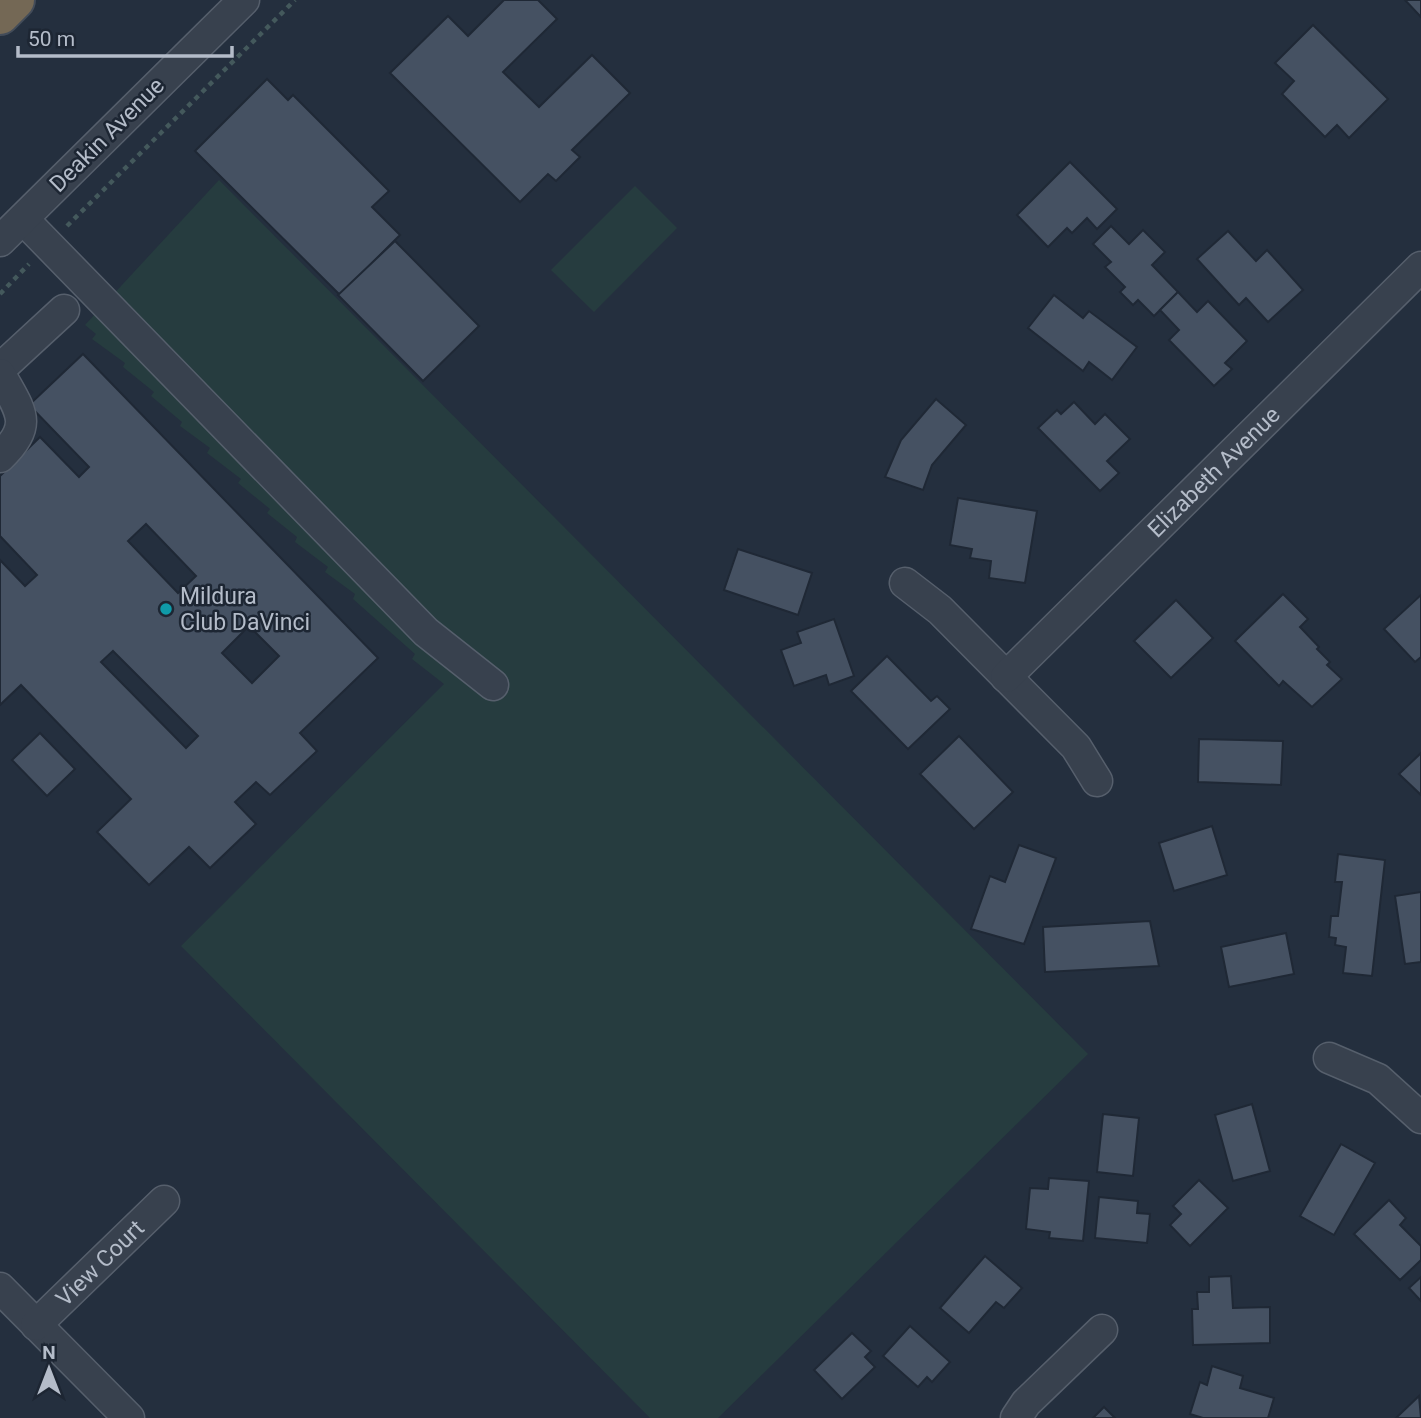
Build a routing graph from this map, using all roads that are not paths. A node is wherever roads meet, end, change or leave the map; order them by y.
1 (15, 0) edge
2 (244, 0) edge
3 (0, 15) edge
4 (23, 219) junction
5 (0, 241) edge
6 (1421, 267) edge
7 (64, 310) dead end
8 (0, 372) edge
9 (0, 457) edge
10 (905, 583) dead end
11 (1006, 677) junction
12 (493, 685) dead end
13 (1097, 781) dead end
14 (1329, 1058) dead end
15 (1421, 1118) edge
16 (164, 1201) dead end
17 (0, 1288) edge
18 (36, 1325) junction
19 (1102, 1330) dead end
20 (129, 1418) edge
21 (1016, 1418) edge

1 - 3 highway
2 - 4 street, Deakin Avenue
4 - 5 street, Deakin Avenue
4 - 12 street
6 - 11 street, Elizabeth Avenue
7 - 8 street
8 - 9 street
10 - 11 street
11 - 13 street
14 - 15 street
16 - 18 street, View Court
17 - 18 street
18 - 20 street
19 - 21 street

